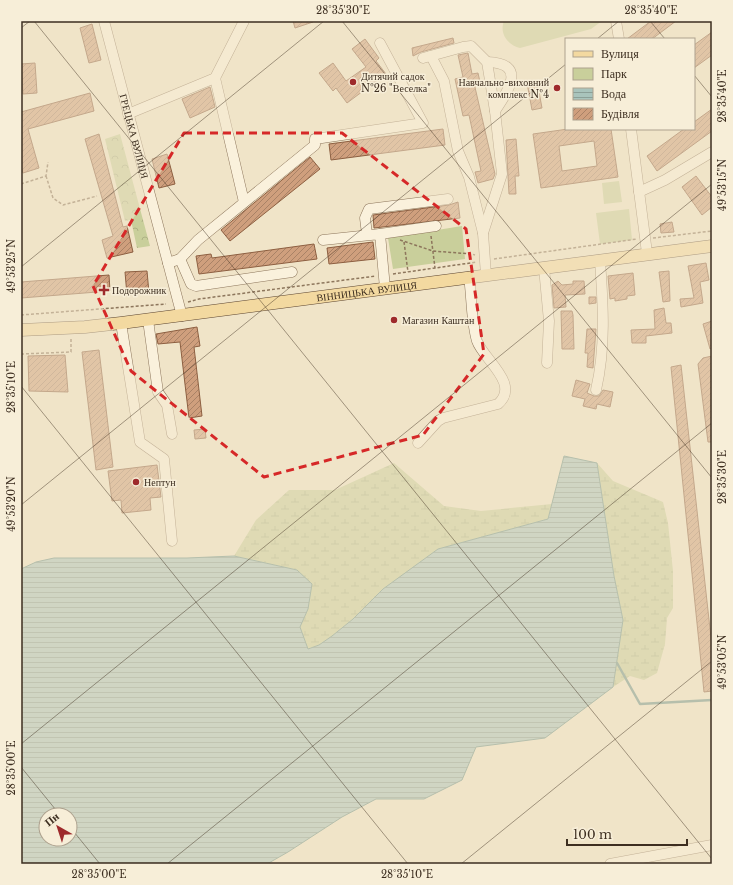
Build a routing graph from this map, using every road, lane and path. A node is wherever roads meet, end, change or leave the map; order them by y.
1 (104, 21) edge
2 (244, 21) edge
3 (616, 21) edge
4 (619, 38) edge
5 (380, 43) dead end
6 (487, 62) junction
7 (215, 78) junction
8 (496, 111) junction
9 (128, 114) junction
10 (631, 130) edge
11 (711, 154) edge
12 (48, 162) dead end
13 (46, 176) junction
14 (21, 184) edge
15 (639, 192) junction
16 (97, 196) dead end
17 (448, 199) dead end
18 (244, 202) junction
19 (433, 226) joint
20 (402, 231) junction
21 (712, 231) edge
22 (382, 233) junction
23 (483, 233) junction
24 (367, 234) junction
25 (646, 239) junction
26 (323, 240) dead end
27 (404, 242) junction
28 (712, 246) edge
29 (433, 251) junction
30 (647, 254) junction
31 (180, 259) junction
32 (600, 260) junction
33 (484, 261) junction
34 (168, 263) junction
35 (435, 268) junction
36 (544, 268) junction
37 (292, 272) dead end
38 (408, 272) junction
39 (486, 275) junction
40 (384, 276) junction
41 (470, 276) junction
42 (385, 288) junction
43 (188, 302) dead end
44 (166, 304) dead end
45 (21, 315) edge
46 (182, 316) junction
47 (148, 320) junction
48 (121, 323) junction
49 (21, 330) edge
50 (71, 336) dead end
51 (21, 354) edge
52 (547, 363) dead end
53 (596, 390) dead end
54 (172, 434) dead end
55 (418, 444) dead end
56 (172, 541) dead end
57 (712, 845) edge
58 (610, 864) edge

1 - 9 street, ГРЕЦЬКА ВУЛИЦЯ
2 - 7 street
3 - 4 street
5 - 18 street
6 - 8 street
6 - 8 street
6 - 23 street
7 - 9 street
7 - 18 street
8 - 23 street
9 - 34 street, ГРЕЦЬКА ВУЛИЦЯ
10 - 15 street
11 - 15 street
12 - 13 path
13 - 14 path
13 - 16 path
15 - 25 street
17 - 24 street
18 - 31 street
19 - 20 street
19 - 29 path
20 - 22 street
20 - 27 path
21 - 25 path
22 - 24 street
22 - 27 path
22 - 40 street
23 - 33 street
24 - 26 street
25 - 30 street
25 - 33 path
27 - 29 path
27 - 38 path
28 - 30 main road, ВІННИЦЬКА ВУЛИЦЯ
29 - 33 path
29 - 35 path
30 - 32 main road, ВІННИЦЬКА ВУЛИЦЯ
31 - 34 street
31 - 37 street
32 - 36 main road, ВІННИЦЬКА ВУЛИЦЯ
32 - 53 street
33 - 35 path
33 - 39 street
34 - 46 street, ГРЕЦЬКА ВУЛИЦЯ
35 - 38 path
36 - 39 main road, ВІННИЦЬКА ВУЛИЦЯ
36 - 52 street
38 - 40 path
39 - 41 main road, ВІННИЦЬКА ВУЛИЦЯ
40 - 42 street
40 - 43 path
41 - 42 main road, ВІННИЦЬКА ВУЛИЦЯ
41 - 55 street
42 - 46 main road, ВІННИЦЬКА ВУЛИЦЯ
44 - 45 path
46 - 47 main road, ВІННИЦЬКА ВУЛИЦЯ
47 - 48 main road, ВІННИЦЬКА ВУЛИЦЯ
47 - 54 street
48 - 49 main road, ВІННИЦЬКА ВУЛИЦЯ
48 - 56 street
50 - 51 path
57 - 58 street

